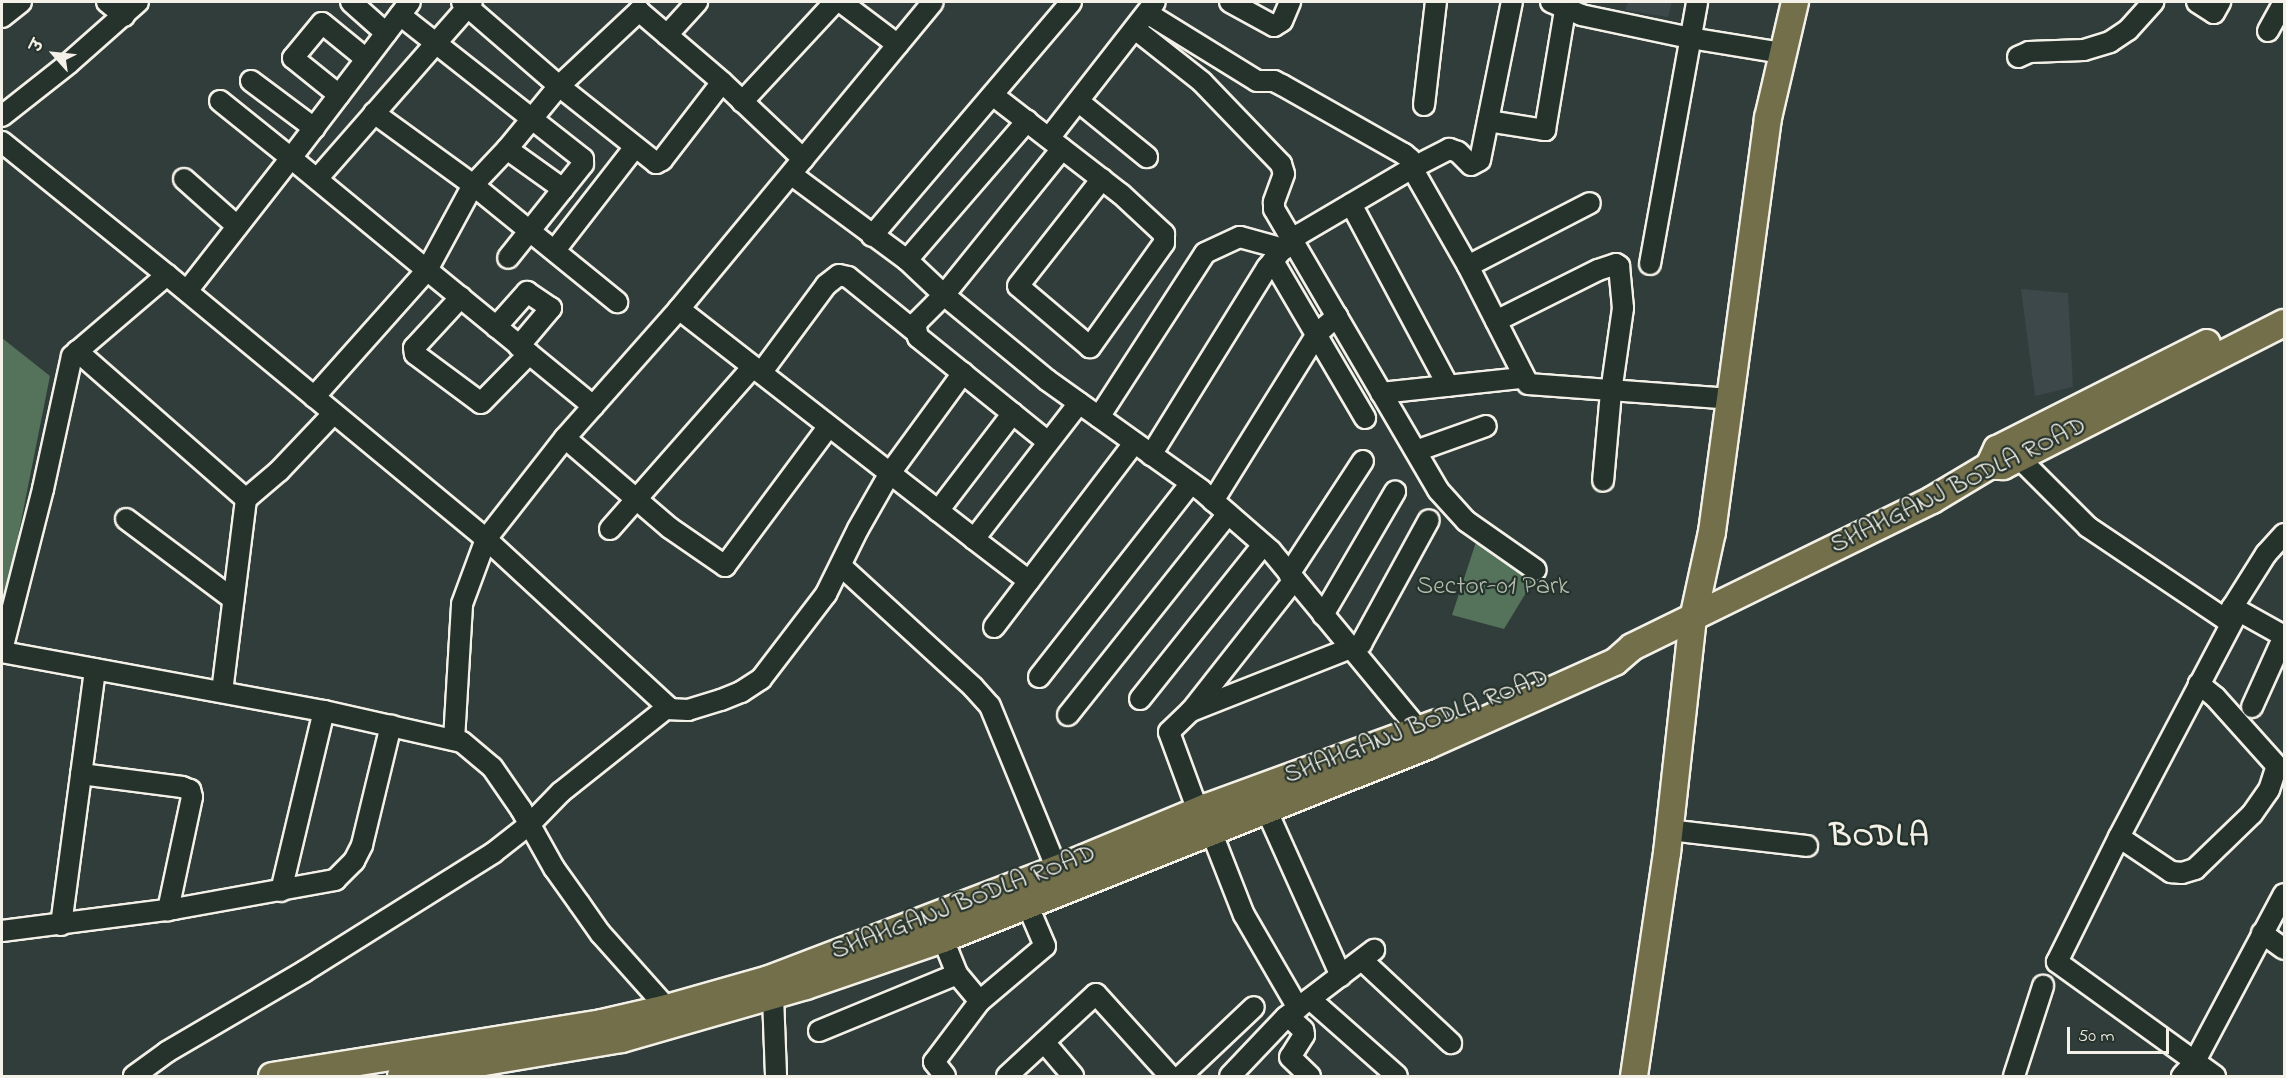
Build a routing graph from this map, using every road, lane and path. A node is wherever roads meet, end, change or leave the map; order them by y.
1 (107, 2) edge
2 (138, 2) edge
3 (351, 2) edge
4 (697, 2) edge
5 (835, 2) edge
6 (841, 2) edge
7 (933, 2) edge
8 (1071, 2) edge
9 (1230, 2) edge
10 (1290, 2) edge
11 (1436, 2) edge
12 (1512, 2) edge
13 (1697, 2) edge
14 (1796, 2) edge
15 (2153, 2) edge
16 (2197, 2) edge
17 (2220, 2) edge
18 (2284, 2) edge
19 (467, 3) edge
20 (633, 6) edge
21 (1558, 6) edge
22 (405, 8) edge
23 (1151, 8) edge
24 (124, 16) junction
25 (1135, 29) junction
26 (2268, 31) dead end
27 (386, 33) junction
28 (667, 35) junction
29 (1690, 39) junction
30 (436, 43) junction
31 (898, 45) junction
32 (1783, 53) junction
33 (2019, 57) dead end
34 (366, 59) junction
35 (251, 81) dead end
36 (722, 82) junction
37 (559, 86) junction
38 (339, 95) junction
39 (994, 96) junction
40 (220, 101) dead end
41 (1078, 101) junction
42 (742, 102) junction
43 (1424, 105) dead end
44 (375, 113) junction
45 (2, 116) edge
46 (532, 118) junction
47 (1027, 121) junction
48 (1488, 121) junction
49 (314, 128) junction
50 (2, 142) edge
51 (1055, 143) junction
52 (635, 147) junction
53 (507, 149) junction
54 (1147, 157) dead end
55 (291, 158) junction
56 (797, 167) junction
57 (1412, 168) junction
58 (184, 179) dead end
59 (317, 179) junction
60 (1102, 179) junction
61 (473, 185) junction
62 (563, 189) junction
63 (1590, 203) dead end
64 (1351, 204) junction
65 (237, 226) junction
66 (531, 230) junction
67 (872, 236) junction
68 (555, 250) junction
69 (1284, 250) junction
70 (508, 258) dead end
71 (907, 260) junction
72 (1650, 264) dead end
73 (1468, 266) junction
74 (427, 270) junction
75 (167, 275) junction
76 (187, 291) junction
77 (944, 295) junction
78 (461, 297) junction
79 (617, 302) dead end
80 (2284, 305) edge
81 (679, 309) junction
82 (1337, 316) junction
83 (1496, 321) junction
84 (2284, 323) edge
85 (496, 327) junction
86 (916, 332) junction
87 (1317, 334) junction
88 (524, 350) junction
89 (77, 351) junction
90 (757, 370) junction
91 (963, 373) junction
92 (1522, 378) junction
93 (1448, 386) junction
94 (1611, 392) junction
95 (1381, 393) junction
96 (314, 397) junction
97 (1730, 399) junction
98 (1078, 403) junction
99 (593, 406) junction
100 (1012, 413) junction
101 (333, 414) junction
102 (1099, 417) junction
103 (1365, 418) dead end
104 (829, 426) junction
105 (1486, 426) dead end
106 (564, 438) junction
107 (1048, 442) junction
108 (1134, 442) junction
109 (1416, 452) junction
110 (1151, 455) junction
111 (2019, 458) junction
112 (1363, 461) dead end
113 (1989, 466) junction
114 (890, 473) junction
115 (1603, 481) dead end
116 (1191, 483) junction
117 (1395, 492) dead end
118 (636, 498) junction
119 (246, 499) junction
120 (1213, 501) junction
121 (938, 511) junction
122 (1228, 514) junction
123 (126, 519) dead end
124 (1429, 520) dead end
125 (610, 529) dead end
126 (2284, 534) edge
127 (486, 539) junction
128 (974, 539) junction
129 (1263, 545) junction
130 (841, 566) junction
131 (1536, 570) dead end
132 (1292, 577) junction
133 (1029, 581) junction
134 (233, 599) junction
135 (2235, 609) junction
136 (1323, 615) junction
137 (1684, 623) junction
138 (994, 627) dead end
139 (2284, 636) edge
140 (1351, 649) junction
141 (2, 651) edge
142 (95, 669) junction
143 (1039, 677) dead end
144 (2199, 684) junction
145 (222, 692) junction
146 (1140, 699) dead end
147 (2252, 707) dead end
148 (667, 710) junction
149 (324, 711) junction
150 (1191, 711) junction
151 (1068, 715) dead end
152 (391, 725) junction
153 (1423, 738) junction
154 (454, 740) junction
155 (81, 774) junction
156 (1266, 809) junction
157 (1204, 821) junction
158 (530, 824) junction
159 (1670, 830) junction
160 (2119, 837) junction
161 (1144, 845) junction
162 (1807, 846) dead end
163 (1057, 869) junction
164 (281, 891) junction
165 (2284, 894) edge
166 (1027, 904) junction
167 (168, 910) junction
168 (61, 925) junction
169 (2, 931) edge
170 (2262, 933) junction
171 (943, 939) junction
172 (2284, 949) edge
173 (957, 974) junction
174 (1341, 976) junction
175 (2043, 986) dead end
176 (773, 997) junction
177 (980, 1001) junction
178 (1254, 1007) dead end
179 (668, 1008) junction
180 (1299, 1008) junction
181 (819, 1030) dead end
182 (1044, 1042) junction
183 (1451, 1043) dead end
184 (2188, 1070) edge
185 (134, 1077) edge
186 (272, 1077) edge
187 (401, 1077) edge
188 (776, 1077) edge
189 (945, 1077) edge
190 (1007, 1077) edge
191 (1073, 1077) edge
192 (1170, 1077) edge
193 (1181, 1077) edge
194 (1230, 1077) edge
195 (1310, 1077) edge
196 (1397, 1077) edge
197 (1619, 1077) edge
198 (1634, 1077) edge
199 (2014, 1077) edge
200 (2215, 1077) edge

1 - 24 street
2 - 24 street
3 - 27 street
4 - 28 street
5 - 42 street
6 - 31 street
7 - 31 street
8 - 39 street
9 - 10 street
11 - 43 street
12 - 48 street
13 - 29 street
14 - 32 main road
15 - 33 street
16 - 17 street
18 - 26 street
19 - 30 street
19 - 37 street
20 - 28 street
20 - 37 street
21 - 29 street
21 - 48 street
22 - 27 street
22 - 30 street
23 - 25 street
23 - 57 street
24 - 45 street
25 - 41 street
25 - 69 street
27 - 34 street
28 - 36 street
29 - 32 street
29 - 72 street
30 - 44 street
30 - 46 street
31 - 56 street
32 - 97 main road
34 - 38 street
34 - 38 street
35 - 49 street
36 - 42 street
36 - 52 street
37 - 46 street
37 - 52 street
38 - 49 street
39 - 47 street
39 - 67 street
40 - 55 street
41 - 51 street
41 - 54 street
42 - 56 street
44 - 59 street
44 - 61 street
46 - 53 street
46 - 62 street
47 - 51 street
47 - 71 street
48 - 57 street
49 - 55 street
50 - 75 street
51 - 60 street
51 - 77 street
52 - 68 street
53 - 61 street
53 - 62 street
55 - 59 street
55 - 65 street
56 - 67 street
56 - 81 street
57 - 64 street
57 - 73 street
58 - 65 street
59 - 74 street
60 - 60 street
61 - 66 street
61 - 74 street
62 - 66 street
63 - 73 street
64 - 69 street
64 - 93 street
65 - 76 street
66 - 68 street
66 - 70 street
67 - 71 street
68 - 79 street
69 - 82 street
69 - 87 street
69 - 102 street
69 - 110 street
71 - 77 street
73 - 83 street
74 - 78 street
74 - 96 street
75 - 76 street
75 - 89 street
76 - 96 street
77 - 86 street
77 - 98 street
78 - 85 street
78 - 88 street
80 - 113 main road
81 - 90 street
81 - 99 street
82 - 87 street
82 - 95 street
83 - 92 street
83 - 94 street
84 - 111 main road, SHAHGANJ BODLA ROAD
85 - 88 street
85 - 88 street
86 - 90 street
86 - 91 street
87 - 103 street
87 - 120 street
88 - 99 street
89 - 119 street
89 - 141 street
90 - 104 street
90 - 118 street
91 - 100 street
91 - 114 street
92 - 93 street
92 - 94 street
93 - 95 street
94 - 97 street
94 - 115 street
95 - 109 street
96 - 101 street
97 - 137 main road
98 - 102 street
98 - 107 street
99 - 106 street
100 - 107 street
100 - 121 street
101 - 119 street
101 - 127 street
102 - 108 street
104 - 114 street
104 - 118 street
105 - 109 street
106 - 118 street
106 - 127 street
107 - 128 street
108 - 110 street
108 - 133 street
109 - 131 street
110 - 116 street
111 - 113 main road, SHAHGANJ BODLA ROAD
111 - 135 street
112 - 132 street
113 - 137 main road, SHAHGANJ BODLA ROAD
114 - 121 street
114 - 130 street
116 - 120 street
116 - 143 street
117 - 136 street
118 - 125 street
119 - 134 street
120 - 122 street
121 - 128 street
122 - 129 street
122 - 151 street
123 - 134 street
124 - 140 street
126 - 135 street
127 - 148 street
127 - 154 street
128 - 133 street
129 - 132 street
129 - 146 street
130 - 148 street
130 - 163 street
132 - 136 street
132 - 150 street
133 - 138 street
134 - 145 street
135 - 139 street
135 - 144 street
136 - 140 street
137 - 153 main road, SHAHGANJ BODLA ROAD
137 - 159 main road
137 - 197 main road
139 - 147 street
140 - 150 street
140 - 153 street
141 - 142 street
142 - 145 street
142 - 155 street
144 - 160 street
144 - 160 street
145 - 149 street
148 - 158 street
149 - 152 street
149 - 164 street
150 - 157 street
152 - 154 street
152 - 164 street
153 - 156 main road, SHAHGANJ BODLA ROAD
153 - 157 main road, SHAHGANJ BODLA ROAD
154 - 158 street
155 - 167 street
155 - 168 street
156 - 157 main road, SHAHGANJ BODLA ROAD
156 - 174 street
157 - 161 main road, SHAHGANJ BODLA ROAD
157 - 180 street
158 - 179 street
158 - 185 street
159 - 162 street
159 - 198 main road
160 - 184 street
161 - 163 main road, SHAHGANJ BODLA ROAD
161 - 166 main road, SHAHGANJ BODLA ROAD
163 - 179 main road, SHAHGANJ BODLA ROAD
164 - 167 street
165 - 170 street
166 - 171 main road, SHAHGANJ BODLA ROAD
166 - 177 street
167 - 168 street
168 - 169 street
170 - 172 street
170 - 184 street
171 - 173 street
171 - 176 main road, SHAHGANJ BODLA ROAD
173 - 177 street
173 - 181 street
174 - 180 street
174 - 183 street
175 - 199 street
176 - 187 main road, SHAHGANJ BODLA ROAD
176 - 188 street
177 - 189 street
178 - 193 street
179 - 186 main road, SHAHGANJ BODLA ROAD
180 - 194 street
180 - 195 street
180 - 196 street
182 - 190 street
182 - 191 street
182 - 192 street
184 - 200 street

